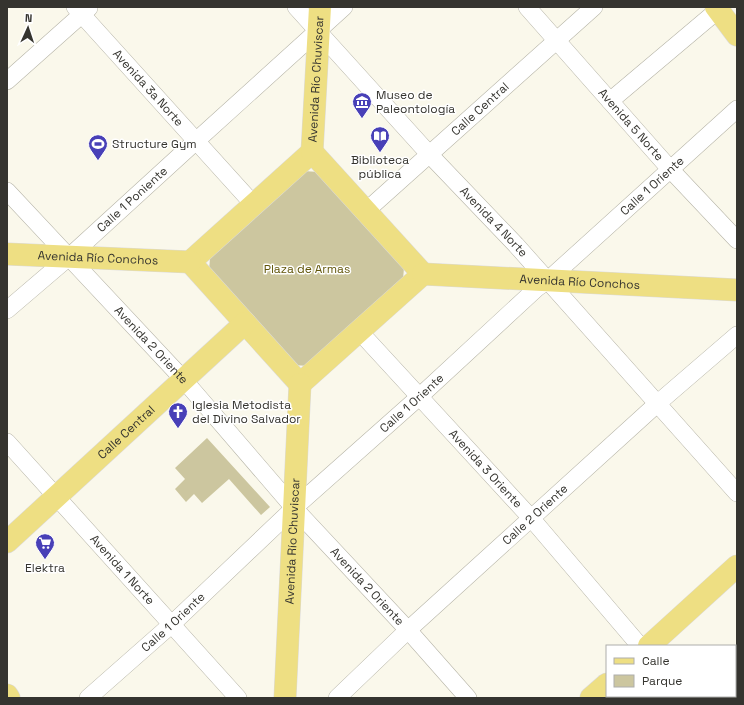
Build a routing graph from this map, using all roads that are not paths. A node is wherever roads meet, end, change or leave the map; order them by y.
1 (296, 7) edge
2 (320, 7) edge
3 (344, 7) edge
4 (527, 7) edge
5 (594, 7) edge
6 (717, 8) edge
7 (82, 9) edge
8 (319, 30) junction
9 (737, 35) edge
10 (557, 40) junction
11 (7, 81) edge
12 (610, 101) junction
13 (737, 109) edge
14 (196, 141) junction
15 (312, 152) junction
16 (429, 154) junction
17 (670, 169) junction
18 (7, 191) edge
19 (254, 204) junction
20 (366, 211) junction
21 (737, 240) edge
22 (7, 254) edge
23 (69, 257) junction
24 (190, 262) junction
25 (423, 274) junction
26 (547, 281) junction
27 (737, 290) edge
28 (7, 310) edge
29 (245, 323) junction
30 (359, 332) junction
31 (737, 335) edge
32 (183, 379) junction
33 (300, 384) junction
34 (419, 397) junction
35 (658, 403) junction
36 (7, 442) edge
37 (737, 493) edge
38 (56, 496) junction
39 (294, 508) junction
40 (532, 518) junction
41 (7, 542) edge
42 (737, 566) edge
43 (172, 624) junction
44 (408, 630) junction
45 (639, 645) edge
46 (650, 645) edge
47 (606, 685) edge
48 (7, 696) edge
49 (9, 698) edge
50 (88, 698) edge
51 (238, 698) edge
52 (285, 698) edge
53 (337, 698) edge
54 (468, 698) edge
55 (591, 698) edge

1 - 8 street, Avenida 4 Norte
2 - 8 main road, Avenida Río Chuviscar
3 - 8 street, Calle 1 Poniente
4 - 10 street, Avenida 5 Norte
5 - 10 street, Calle Central
6 - 9 main road
6 - 12 street
7 - 11 street
7 - 14 street, Avenida 3a Norte
8 - 14 street, Calle 1 Poniente
8 - 15 main road, Avenida Río Chuviscar
8 - 16 street, Avenida 4 Norte
10 - 12 street, Avenida 5 Norte
10 - 16 street, Calle Central
12 - 17 street, Avenida 5 Norte
13 - 17 street, Calle 1 Oriente
14 - 19 street, Avenida 3a Norte
14 - 23 street, Calle 1 Poniente
15 - 19 main road
15 - 20 main road
16 - 20 street, Calle Central
16 - 26 street, Avenida 4 Norte
17 - 21 street, Avenida 5 Norte
17 - 26 street, Calle 1 Oriente
18 - 23 street, Avenida 2 Oriente
19 - 24 main road
20 - 25 main road
22 - 23 main road, Avenida Río Conchos
23 - 24 main road, Avenida Río Conchos
23 - 28 street, Calle 1 Poniente
23 - 32 street, Avenida 2 Oriente
24 - 29 main road
25 - 26 main road, Avenida Río Conchos
25 - 30 main road
26 - 27 main road, Avenida Río Conchos
26 - 34 street, Calle 1 Oriente
26 - 35 street, Avenida 4 Norte
29 - 32 main road, Calle Central
29 - 33 main road
30 - 33 main road
30 - 34 street, Avenida 3 Oriente
31 - 35 street, Calle 2 Oriente
32 - 38 main road, Calle Central
32 - 39 street, Avenida 2 Oriente
33 - 39 main road, Avenida Río Chuviscar
34 - 39 street, Calle 1 Oriente
34 - 40 street, Avenida 3 Oriente
35 - 37 street, Avenida 4 Norte
35 - 40 street, Calle 2 Oriente
36 - 38 street, Avenida 1 Norte
38 - 41 main road, Calle Central
38 - 43 street, Avenida 1 Norte
39 - 43 street, Calle 1 Oriente
39 - 44 street, Avenida 2 Oriente
39 - 52 main road, Avenida Río Chuviscar
40 - 44 street, Calle 2 Oriente
40 - 45 street, Avenida 3 Oriente
42 - 46 main road
43 - 50 street, Calle 1 Oriente
43 - 51 street, Avenida 1 Norte
44 - 53 street, Calle 2 Oriente
44 - 54 street, Avenida 2 Oriente
47 - 55 main road
48 - 49 main road

